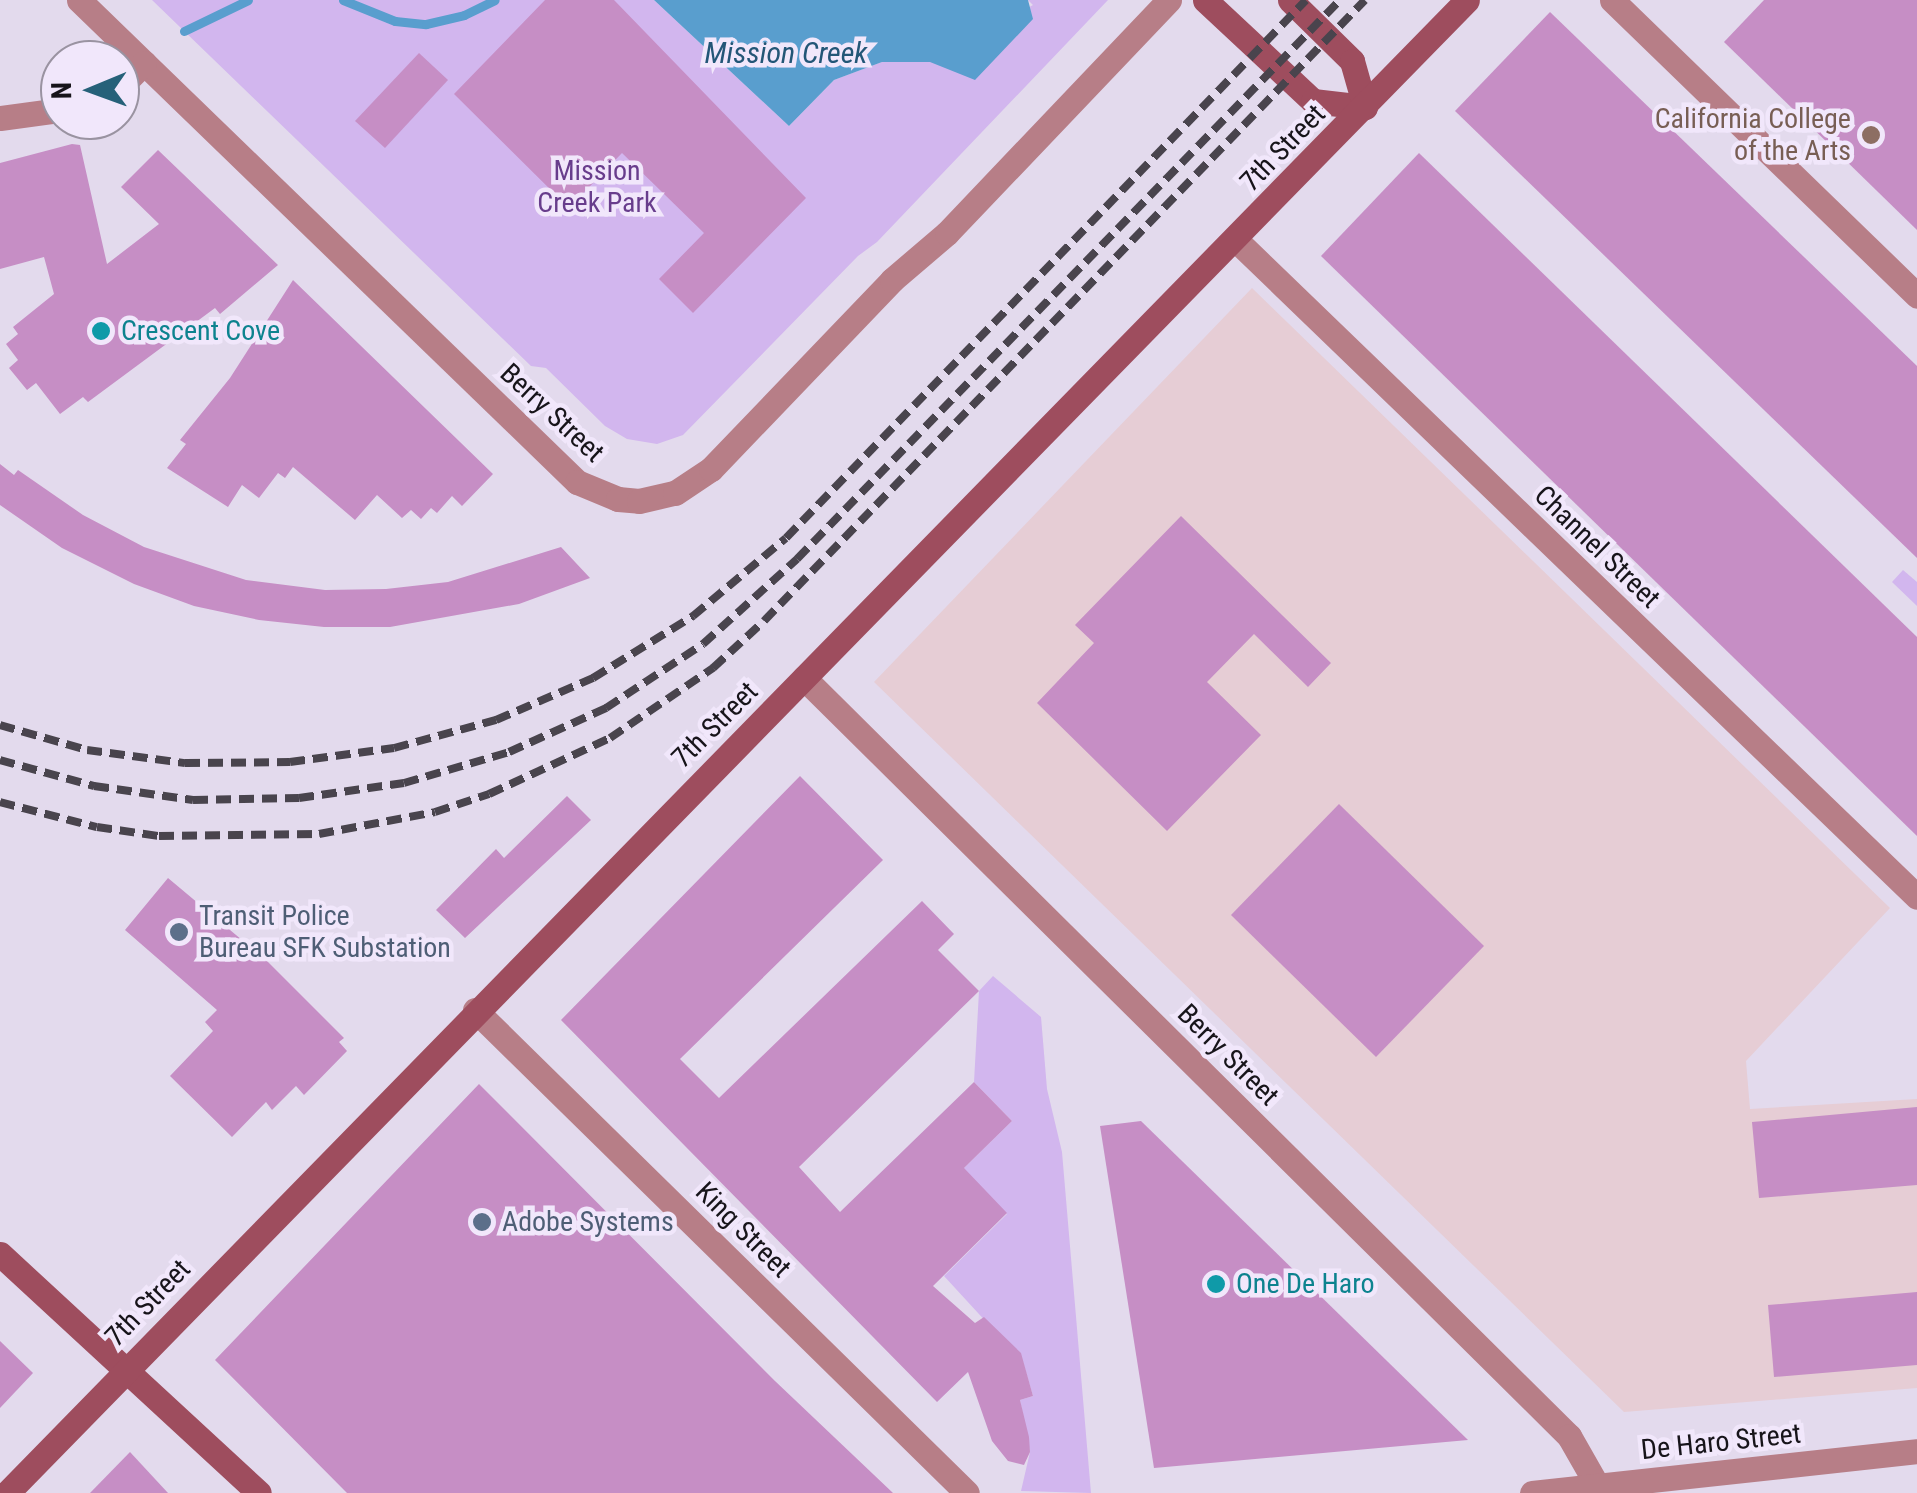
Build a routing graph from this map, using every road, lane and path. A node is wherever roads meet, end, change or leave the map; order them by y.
1 (80, 0) edge
2 (1168, 0) edge
3 (1206, 0) edge
4 (1290, 0) edge
5 (1467, 0) edge
6 (1612, 0) edge
7 (144, 62) junction
8 (140, 66) edge
9 (1366, 107) junction
10 (40, 113) edge
11 (0, 118) edge
12 (1236, 240) junction
13 (1917, 296) edge
14 (804, 678) junction
15 (1917, 898) edge
16 (475, 1010) junction
17 (0, 1254) edge
18 (123, 1372) junction
19 (1917, 1452) edge
20 (1739, 1482) edge
21 (1596, 1485) junction
22 (7, 1493) edge
23 (259, 1493) edge
24 (967, 1493) edge
25 (1532, 1493) edge

1 - 7 street, Berry Street
2 - 7 street, Berry Street
3 - 9 main road
4 - 9 main road
5 - 9 main road, 7th Street
6 - 13 street
7 - 8 street
9 - 12 main road, 7th Street
10 - 11 street
12 - 14 main road, 7th Street
12 - 15 street, Channel Street
14 - 16 main road, 7th Street
14 - 21 street, Berry Street
16 - 18 main road, 7th Street
16 - 24 street, King Street
17 - 18 main road
18 - 22 main road, 7th Street
18 - 23 main road
19 - 20 street, De Haro Street
20 - 21 street, De Haro Street
21 - 25 street, De Haro Street

